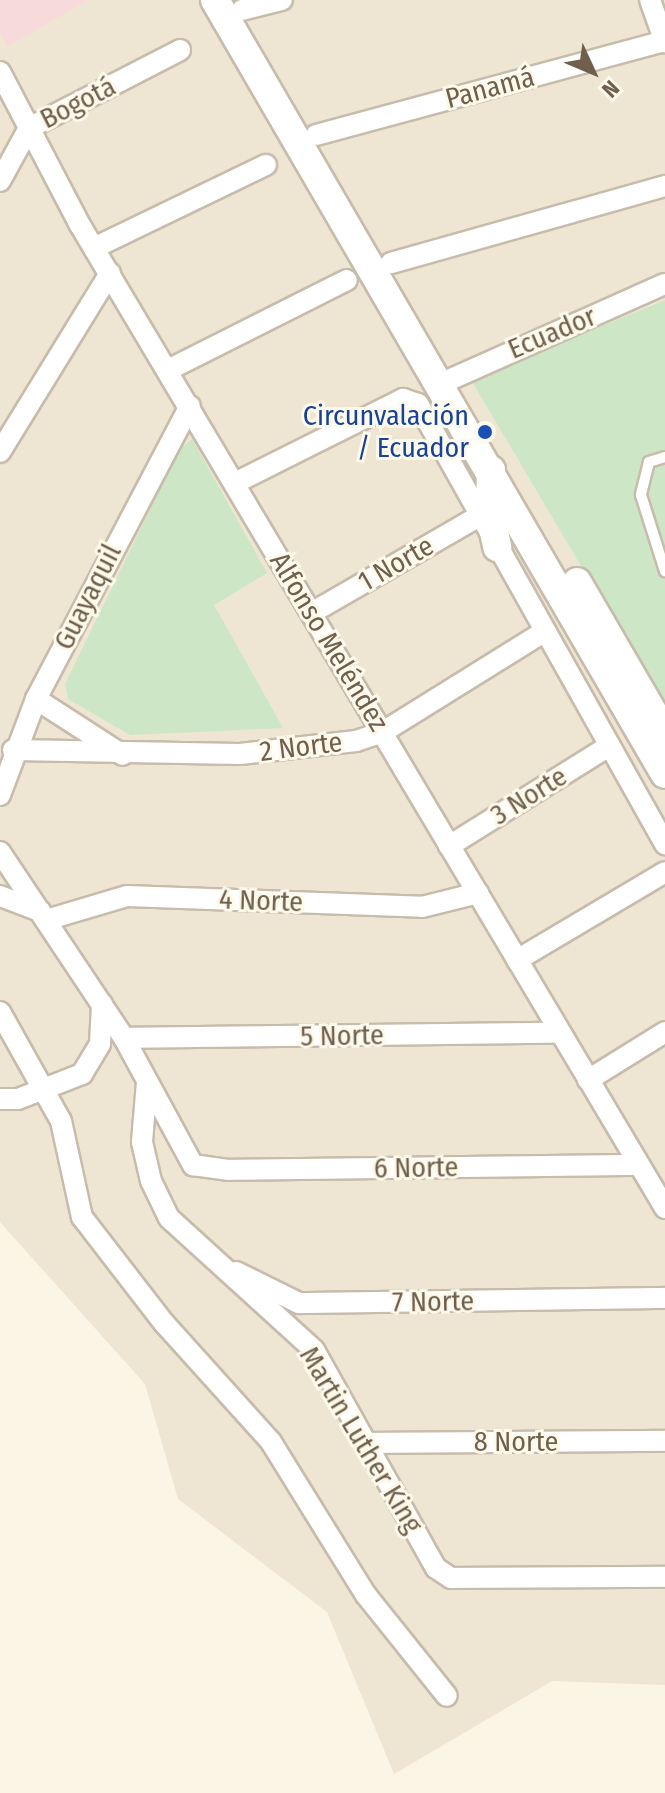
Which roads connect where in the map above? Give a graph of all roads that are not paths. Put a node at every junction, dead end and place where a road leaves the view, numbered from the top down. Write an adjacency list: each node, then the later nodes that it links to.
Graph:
1 (215, 0): 19 (main road)
2 (282, 0): 4 (street)
3 (650, 0): 5 (street)
4 (239, 5): 9 (main road)
5 (665, 41): 9 (street, Panamá)
6 (180, 50): 8 (street, Bogotá)
7 (0, 72): 8 (street, Alfonso Meléndez)
8 (29, 128): 11 (street, Bogotá); 13 (street, Alfonso Meléndez)
9 (316, 135): 14 (main road)
10 (266, 165): 13 (street)
11 (0, 181)
12 (665, 186): 14 (street)
13 (94, 248): 15 (street, Alfonso Meléndez)
14 (391, 263): 19 (main road)
15 (110, 273): 18 (street, Alfonso Meléndez); 21 (street)
16 (347, 280): 18 (street)
17 (665, 284): 19 (street, Ecuador)
18 (168, 370): 20 (street, Alfonso Meléndez)
19 (449, 379): 23 (main road); 32 (main road)
20 (190, 406): 24 (street, Alfonso Meléndez); 30 (street, Guayaquil)
21 (0, 452)
22 (665, 457): 27 (lane)
23 (491, 470): 26 (main road); 36 (main road)
24 (235, 483): 25 (street); 28 (street, Alfonso Meléndez)
25 (479, 516): 26 (street); 28 (street, 1 Norte)
26 (497, 547): 29 (street)
27 (665, 571)
28 (313, 612): 31 (street, Alfonso Meléndez)
29 (545, 631): 31 (street, 2 Norte); 33 (street)
30 (36, 699): 34 (street, Guayaquil); 35 (street)
31 (383, 732): 35 (street, 2 Norte); 39 (street, Alfonso Meléndez)
32 (665, 733)
33 (609, 746): 38 (street); 39 (street, 3 Norte)
34 (13, 750): 35 (street, 2 Norte); 37 (street, Guayaquil)
35 (123, 755)
36 (665, 774)
37 (0, 795)
38 (665, 844)
39 (449, 846): 42 (street, Alfonso Meléndez)
40 (0, 852): 44 (street)
41 (665, 872): 45 (street)
42 (478, 893): 44 (street, 4 Norte); 45 (street, Alfonso Meléndez)
43 (0, 896): 44 (street)
44 (43, 916): 46 (street)
45 (517, 960): 49 (street, Alfonso Meléndez)
46 (102, 1004): 50 (street); 53 (street)
47 (0, 1012): 53 (street)
48 (665, 1032): 51 (street)
49 (560, 1033): 50 (street, 5 Norte); 51 (street, Alfonso Meléndez)
50 (124, 1038): 52 (street)
51 (588, 1080): 55 (street, Alfonso Meléndez)
52 (147, 1082): 55 (street, 6 Norte); 57 (street, Martin Luther King)
53 (43, 1091): 54 (street); 62 (street)
54 (0, 1099)
55 (638, 1165): 56 (street, Alfonso Meléndez)
56 (662, 1198)
57 (211, 1259): 58 (street, 7 Norte); 60 (street, Martin Luther King)
58 (665, 1298)
59 (665, 1441): 60 (street, 8 Norte)
60 (367, 1443): 61 (street, Martin Luther King)
61 (665, 1577)
62 (447, 1696)

